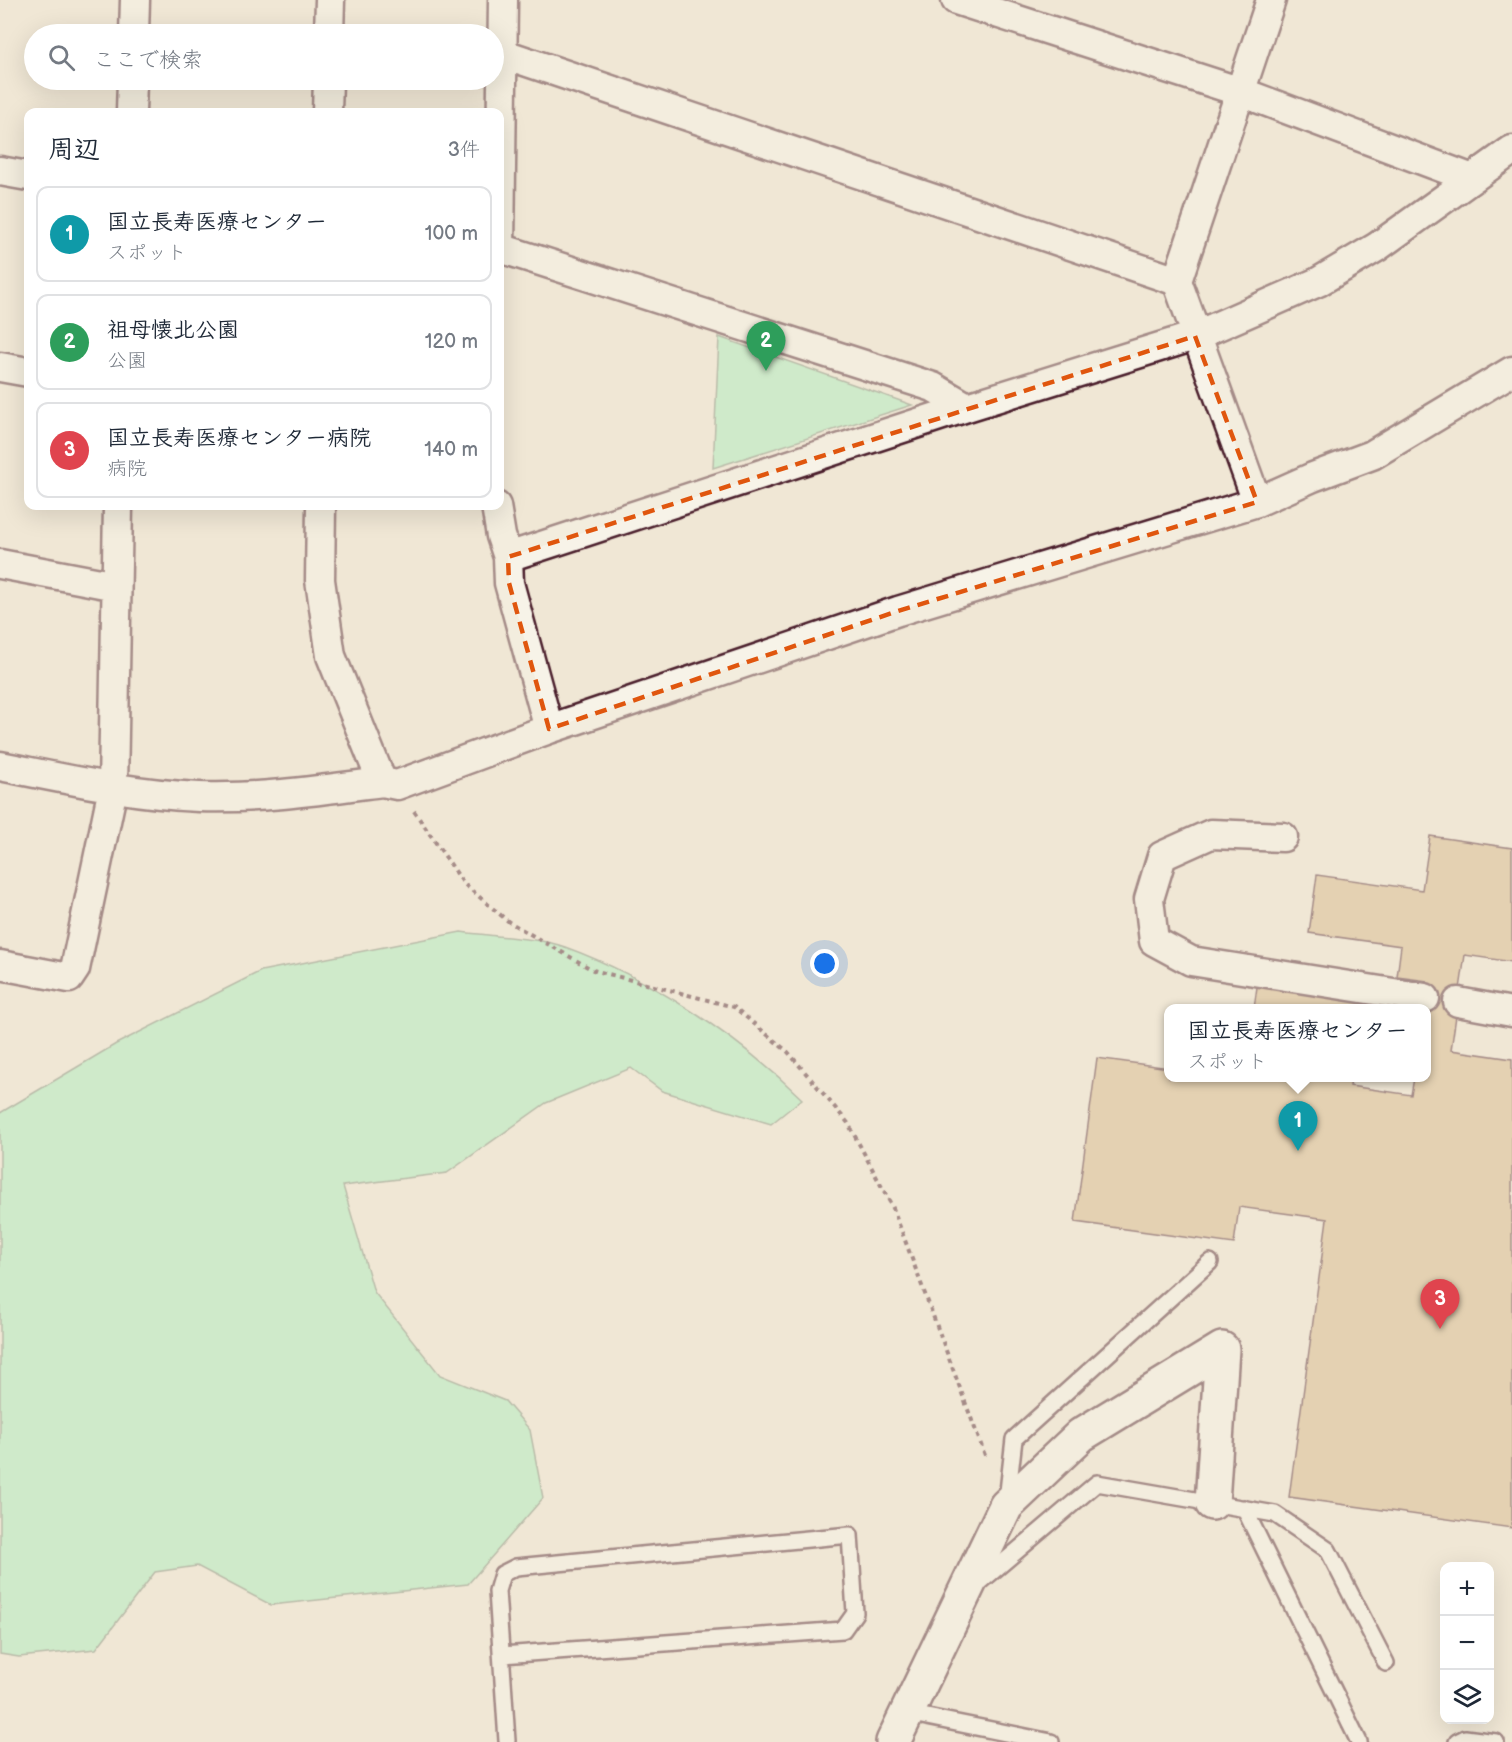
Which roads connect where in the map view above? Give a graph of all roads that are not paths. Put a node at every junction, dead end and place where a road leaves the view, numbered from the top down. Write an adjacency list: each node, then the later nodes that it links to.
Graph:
1 (135, 0): 6 (street)
2 (330, 0): 7 (street)
3 (503, 0): 8 (street)
4 (956, 0): 13 (street)
5 (1271, 0): 13 (street)
6 (134, 24)
7 (329, 24)
8 (502, 24)
9 (504, 54): 22 (street)
10 (132, 90): 14 (street)
11 (328, 90): 15 (street)
12 (501, 90): 16 (street)
13 (1241, 92): 20 (street); 22 (street)
14 (131, 108)
15 (327, 108)
16 (501, 108)
17 (1512, 150): 20 (street)
18 (0, 171): 19 (street)
19 (24, 175)
20 (1470, 178): 23 (street)
21 (504, 250): 27 (street)
22 (1177, 281): 23 (street)
23 (1195, 336): 27 (street); 28 (street)
24 (0, 367): 25 (street)
25 (24, 371)
26 (1512, 371): 28 (street)
27 (967, 407): 32 (street)
28 (1257, 502): 35 (street)
29 (118, 510): 34 (street)
30 (321, 510): 37 (street)
31 (497, 510): 32 (street)
32 (508, 556): 35 (street)
33 (0, 564): 34 (street)
34 (116, 586): 38 (street)
35 (549, 729): 37 (street)
36 (0, 766): 38 (street)
37 (389, 783): 38 (street)
38 (113, 788): 40 (street)
39 (1283, 837): 41 (street)
40 (0, 965)
41 (1425, 998)
42 (1458, 1002): 43 (street)
43 (1512, 1012)
44 (1210, 1262): 46 (lane)
45 (1212, 1503): 46 (street); 47 (lane); 48 (lane)
46 (1006, 1506): 48 (street)
47 (1244, 1508): 50 (lane); 56 (lane)
48 (962, 1598): 51 (street)
49 (502, 1655): 49 (lane); 53 (lane)
50 (1386, 1663)
51 (907, 1713): 54 (street); 55 (lane)
52 (502, 1742): 53 (lane)
53 (507, 1742)
54 (893, 1742)
55 (1052, 1742)
56 (1359, 1742)
57 (1457, 1742): 58 (lane)
58 (1496, 1742)

